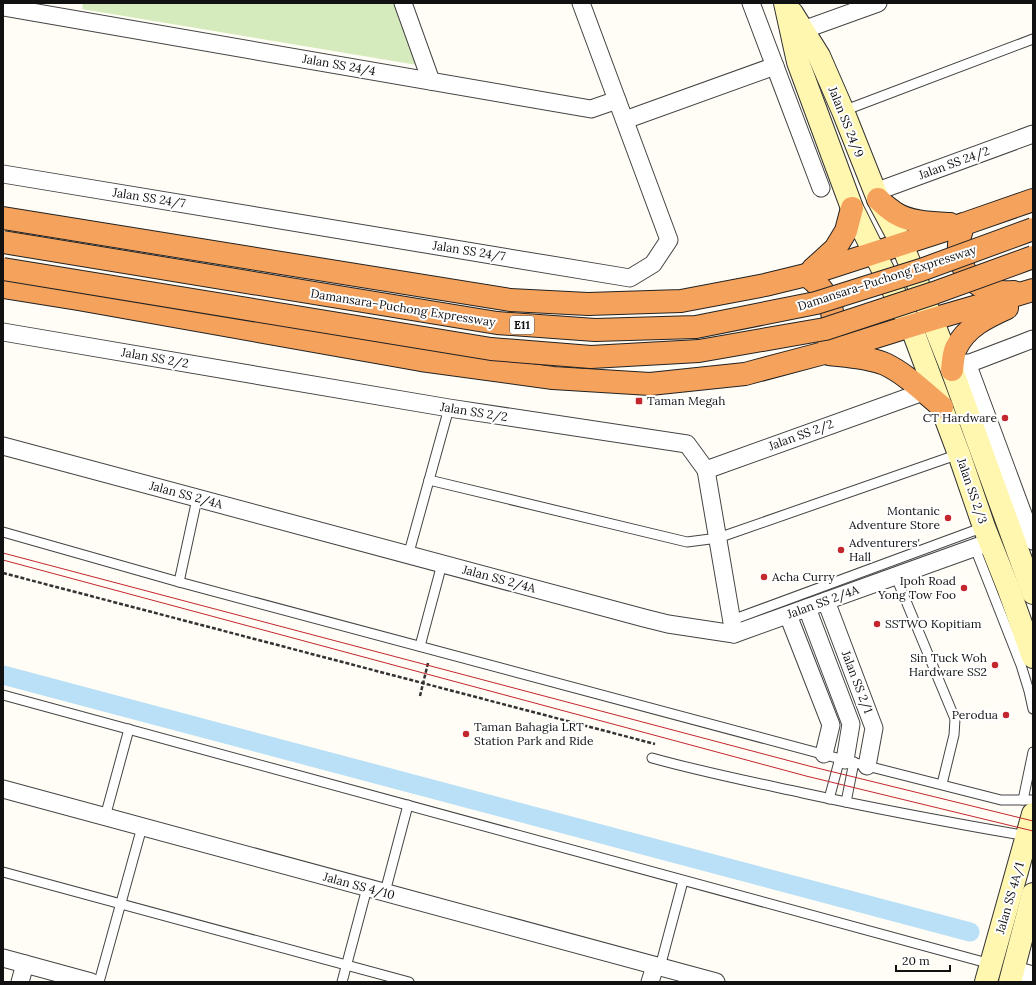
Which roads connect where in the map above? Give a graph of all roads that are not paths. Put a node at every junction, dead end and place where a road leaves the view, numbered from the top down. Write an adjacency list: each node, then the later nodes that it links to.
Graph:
1 (403, 3): 11 (street)
2 (581, 3): 12 (street, Jalan SS 24/7)
3 (752, 3): 10 (street)
4 (786, 3): 8 (main road, Jalan SS 24/9); 20 (main road, Jalan SS 24/9)
5 (878, 3): 8 (street)
6 (3, 7): 7 (street, Jalan SS 24/4)
7 (61, 10): 11 (street, Jalan SS 24/4)
8 (803, 30): 13 (main road, Jalan SS 24/9)
9 (1033, 39): 13 (lane)
10 (775, 66): 14 (street); 17 (street)
11 (431, 81): 12 (street, Jalan SS 24/4)
12 (617, 100): 14 (street, Jalan SS 24/7)
13 (843, 111): 18 (main road, Jalan SS 24/9)
14 (625, 120): 16 (street, Jalan SS 24/7)
15 (1033, 134): 18 (street, Jalan SS 24/2)
16 (3, 174)
17 (821, 188)
18 (876, 195): 22 (highway); 25 (main road, Jalan SS 24/9)
19 (1033, 200): 22 (highway)
20 (852, 208): 26 (main road, Jalan SS 24/9); 29 (highway)
21 (3, 218): 29 (highway)
22 (964, 224): 25 (highway); 31 (highway)
23 (1033, 229): 24 (highway, Damansara–Puchong Expressway / E11, bridge)
24 (3, 242)
25 (902, 244): 26 (highway); 32 (main road, Jalan SS 24/9)
26 (873, 252): 29 (highway); 33 (main road, Jalan SS 24/9)
27 (1033, 257): 28 (highway, E11, bridge)
28 (3, 268)
29 (806, 275): 36 (highway)
30 (3, 287): 36 (highway)
31 (1030, 291): 32 (highway); 37 (highway)
32 (933, 319): 33 (highway); 37 (main road, Jalan SS 2/3)
33 (911, 326): 36 (highway); 39 (main road, Jalan SS 2/3)
34 (3, 332): 40 (street, Jalan SS 2/2)
35 (1033, 339): 37 (street)
36 (824, 353): 38 (highway)
37 (960, 367): 49 (street); 54 (main road, Jalan SS 2/3)
38 (923, 392): 39 (highway); 43 (street, Jalan SS 2/2)
39 (942, 407): 42 (main road, Jalan SS 2/3)
40 (449, 408): 43 (street, Jalan SS 2/2); 44 (lane)
41 (3, 446): 45 (street, Jalan SS 2/4A)
42 (959, 454): 47 (lane); 48 (main road, Jalan SS 2/3)
43 (706, 470): 47 (street)
44 (429, 480): 47 (lane); 50 (lane)
45 (197, 498): 50 (street, Jalan SS 2/4A); 53 (lane)
46 (3, 532): 53 (lane)
47 (718, 538): 58 (street)
48 (983, 539): 52 (street, Jalan SS 2/4A); 58 (lane); 60 (main road, Jalan SS 2/3); 62 (lane)
49 (1033, 541)
50 (408, 556): 51 (street, Jalan SS 2/4A)
51 (442, 564): 58 (street, Jalan SS 2/4A); 59 (lane)
52 (896, 577): 55 (street, Jalan SS 2/4A); 67 (lane)
53 (179, 582): 59 (lane)
54 (1033, 593)
55 (826, 601): 56 (street, Jalan SS 2/4A); 66 (street, Jalan SS 2/1)
56 (807, 608): 57 (street, Jalan SS 2/4A); 66 (street, Jalan SS 2/1)
57 (788, 615): 58 (street, Jalan SS 2/4A); 66 (street)
58 (733, 627)
59 (420, 646): 66 (lane)
60 (1033, 657)
61 (3, 695): 63 (lane)
62 (1033, 709)
63 (129, 729): 72 (lane); 74 (lane)
64 (1033, 752): 73 (lane)
65 (652, 758): 69 (lane)
66 (846, 760): 67 (lane); 69 (lane); 71 (lane)
67 (942, 784): 73 (lane)
68 (3, 789): 74 (street, Jalan SS 4/10)
69 (829, 799): 71 (lane)
70 (1033, 800): 73 (lane)
71 (846, 802): 76 (lane)
72 (408, 806): 78 (lane); 80 (lane)
73 (1028, 807): 76 (main road, Jalan SS 4A/1)
74 (105, 817): 75 (street, Jalan SS 4/10)
75 (142, 827): 79 (street, Jalan SS 4/10); 82 (lane)
76 (1027, 836): 87 (main road, Jalan SS 4A/1)
77 (3, 872): 82 (lane)
78 (684, 881): 86 (lane); 87 (lane)
79 (367, 888): 80 (street, Jalan SS 4/10); 85 (lane)
80 (385, 892): 86 (street, Jalan SS 4/10)
81 (1033, 894): 88 (main road, Jalan SS 4A/1)
82 (121, 904): 85 (lane); 91 (lane)
83 (3, 958): 84 (street)
84 (25, 964): 89 (street); 90 (street)
85 (346, 965): 92 (lane); 93 (lane)
86 (657, 966): 94 (street); 95 (street, Jalan SS 4/10)
87 (988, 973)
88 (1019, 976)
89 (20, 982)
90 (91, 982)
91 (99, 982)
92 (342, 982)
93 (408, 982)
94 (650, 982)
95 (716, 982)

